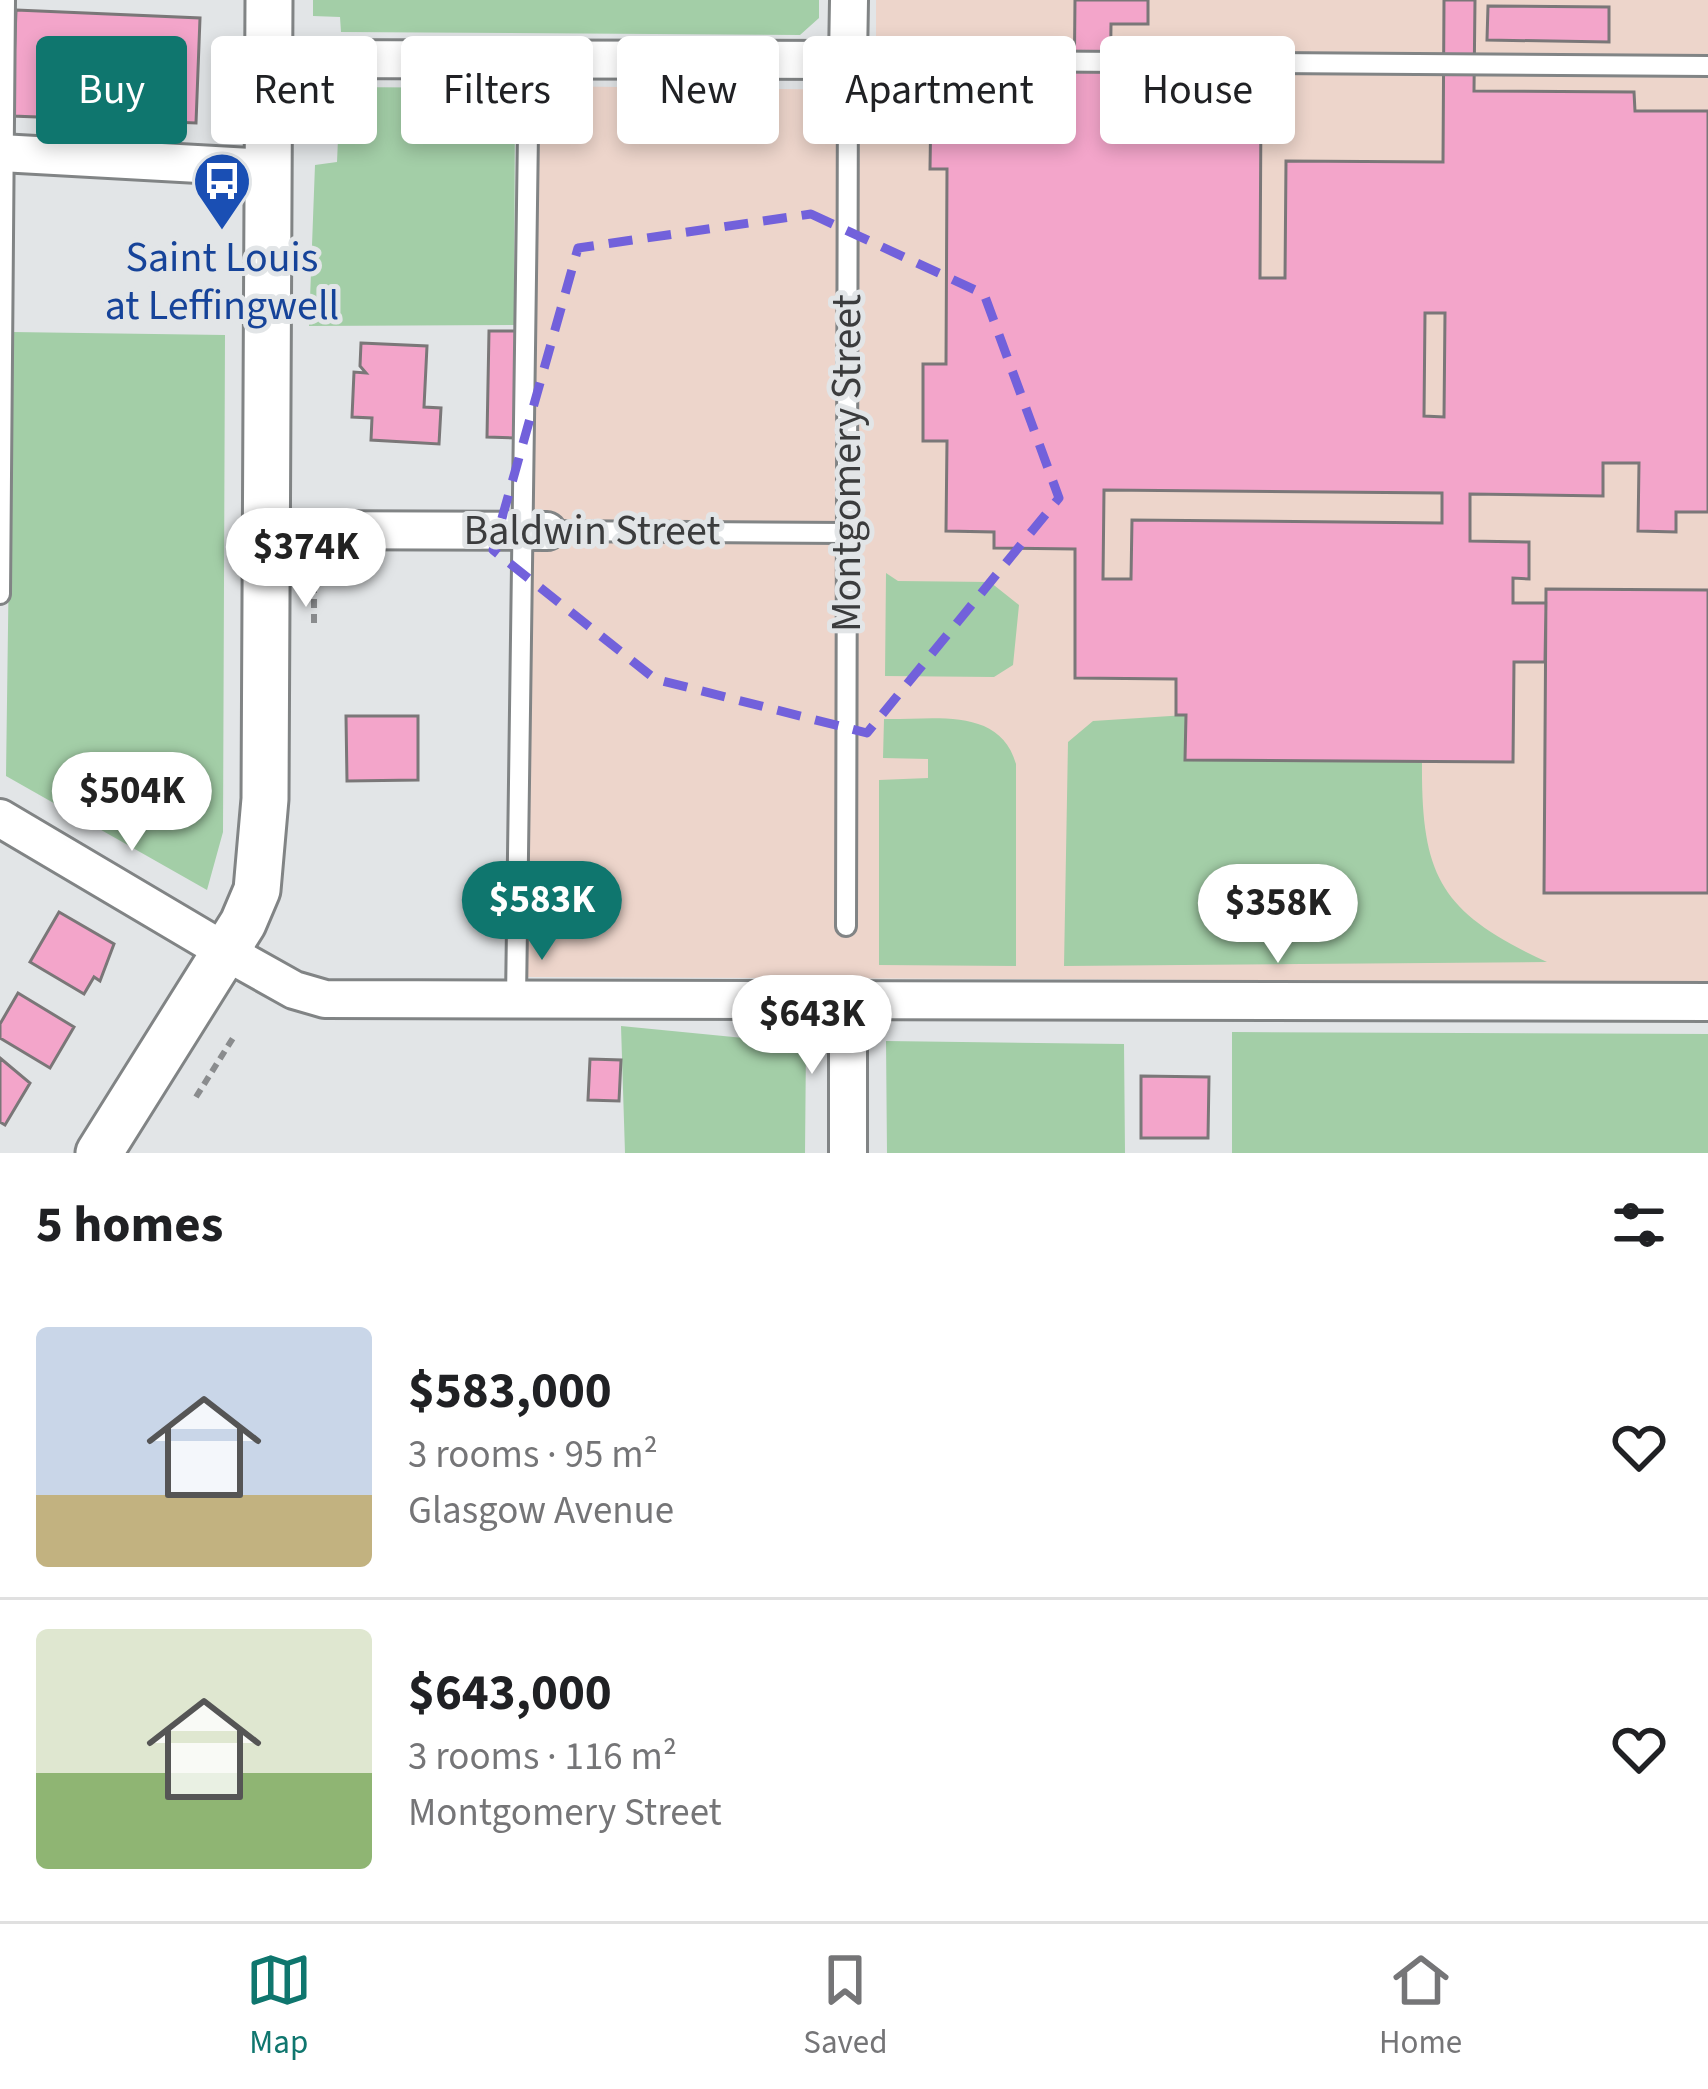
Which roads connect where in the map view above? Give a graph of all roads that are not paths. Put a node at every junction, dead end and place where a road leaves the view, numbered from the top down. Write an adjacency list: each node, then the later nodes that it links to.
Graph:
1 (4, 0): 13 (lane)
2 (268, 0): 4 (street)
3 (849, 0): 5 (street, Montgomery Street)
4 (268, 36)
5 (848, 36)
6 (593, 60): 7 (street)
7 (803, 60)
8 (1076, 62): 9 (lane)
9 (1708, 66)
10 (268, 144): 14 (street)
11 (530, 144): 16 (lane)
12 (848, 144): 17 (lane, Montgomery Street)
13 (2, 154): 14 (street); 18 (lane)
14 (268, 168): 15 (street)
15 (266, 530): 16 (street, Baldwin Street); 21 (street)
16 (535, 531): 17 (lane, Baldwin Street); 22 (lane)
17 (847, 532): 20 (lane, Montgomery Street)
18 (0, 594)
19 (0, 818): 21 (street)
20 (846, 926)
21 (227, 953): 22 (street); 25 (street)
22 (516, 999): 23 (street)
23 (848, 1001): 24 (street); 26 (street)
24 (1708, 1002)
25 (99, 1153)
26 (848, 1153)

